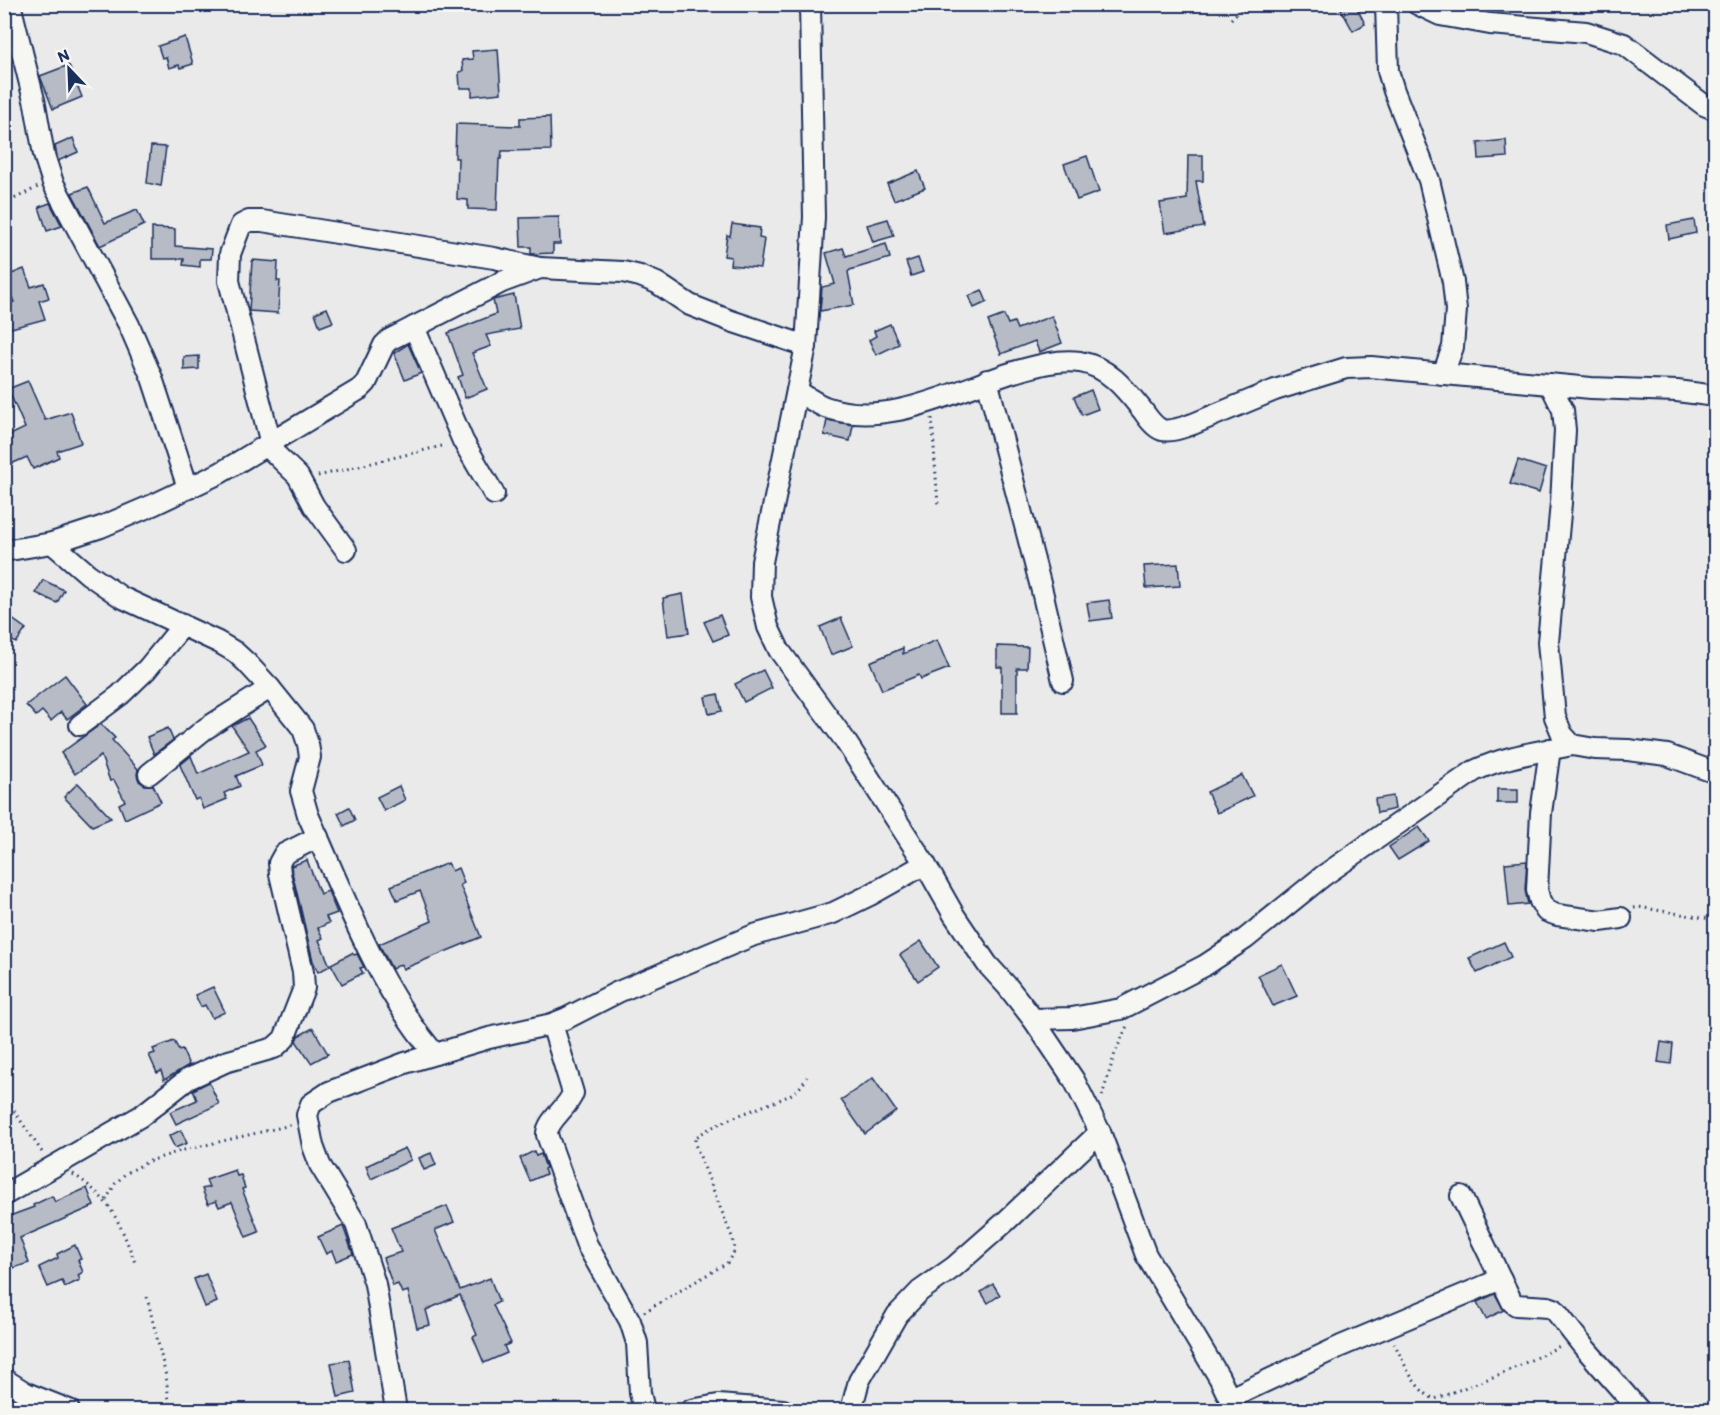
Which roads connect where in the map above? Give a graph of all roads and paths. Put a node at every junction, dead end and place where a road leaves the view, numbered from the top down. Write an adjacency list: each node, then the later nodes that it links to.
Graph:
1 (10, 4): 8 (street)
2 (810, 4): 12 (street)
3 (1246, 4): 6 (path)
4 (1386, 4): 13 (street)
5 (1417, 4): 7 (street)
6 (1231, 19)
7 (1716, 110)
8 (52, 180): 9 (path); 22 (street)
9 (4, 204)
10 (540, 268): 11 (street); 12 (street); 20 (street)
11 (414, 327): 19 (street); 20 (street)
12 (806, 346): 16 (street)
13 (1443, 374): 14 (street); 15 (street)
14 (987, 380): 18 (street); 29 (street)
15 (1550, 384): 17 (street); 32 (street)
16 (797, 391): 18 (street); 37 (street)
17 (1716, 396)
18 (930, 401): 24 (path)
19 (463, 441): 21 (path); 23 (street)
20 (269, 445): 21 (street); 22 (street)
21 (298, 476): 26 (street)
22 (188, 488): 25 (street)
23 (494, 494)
24 (938, 505)
25 (52, 543): 27 (street); 28 (street)
26 (346, 550)
27 (4, 551)
28 (183, 625): 30 (street); 31 (street)
29 (1063, 681)
30 (270, 688): 35 (street); 36 (street)
31 (80, 725)
32 (1572, 745): 33 (street); 34 (street)
33 (1550, 749): 38 (street); 40 (street)
34 (1716, 773)
35 (149, 774)
36 (318, 837): 43 (street); 48 (street)
37 (925, 864): 40 (street); 42 (street)
38 (1621, 918): 39 (path)
39 (1716, 920)
40 (1033, 1019): 47 (street)
41 (1129, 1022): 47 (path)
42 (552, 1024): 43 (street); 55 (street)
43 (435, 1054): 46 (street)
44 (807, 1077): 55 (path)
45 (4, 1096): 48 (path)
46 (308, 1122): 51 (path); 63 (street)
47 (1097, 1124): 60 (street); 67 (street)
48 (54, 1165): 49 (street); 51 (path)
49 (4, 1195)
50 (1461, 1196): 53 (street)
51 (106, 1200): 52 (path)
52 (136, 1265)
53 (1501, 1279): 56 (street); 57 (street)
54 (147, 1297): 62 (path)
55 (630, 1321): 64 (street)
56 (1386, 1327): 57 (path); 60 (street)
57 (1577, 1338): 68 (street)
58 (4, 1379): 59 (street)
59 (24, 1402): 61 (street)
60 (1232, 1404)
61 (69, 1410)
62 (170, 1410)
63 (396, 1410)
64 (644, 1410)
65 (691, 1410): 66 (street)
66 (783, 1410)
67 (851, 1410)
68 (1639, 1410)

